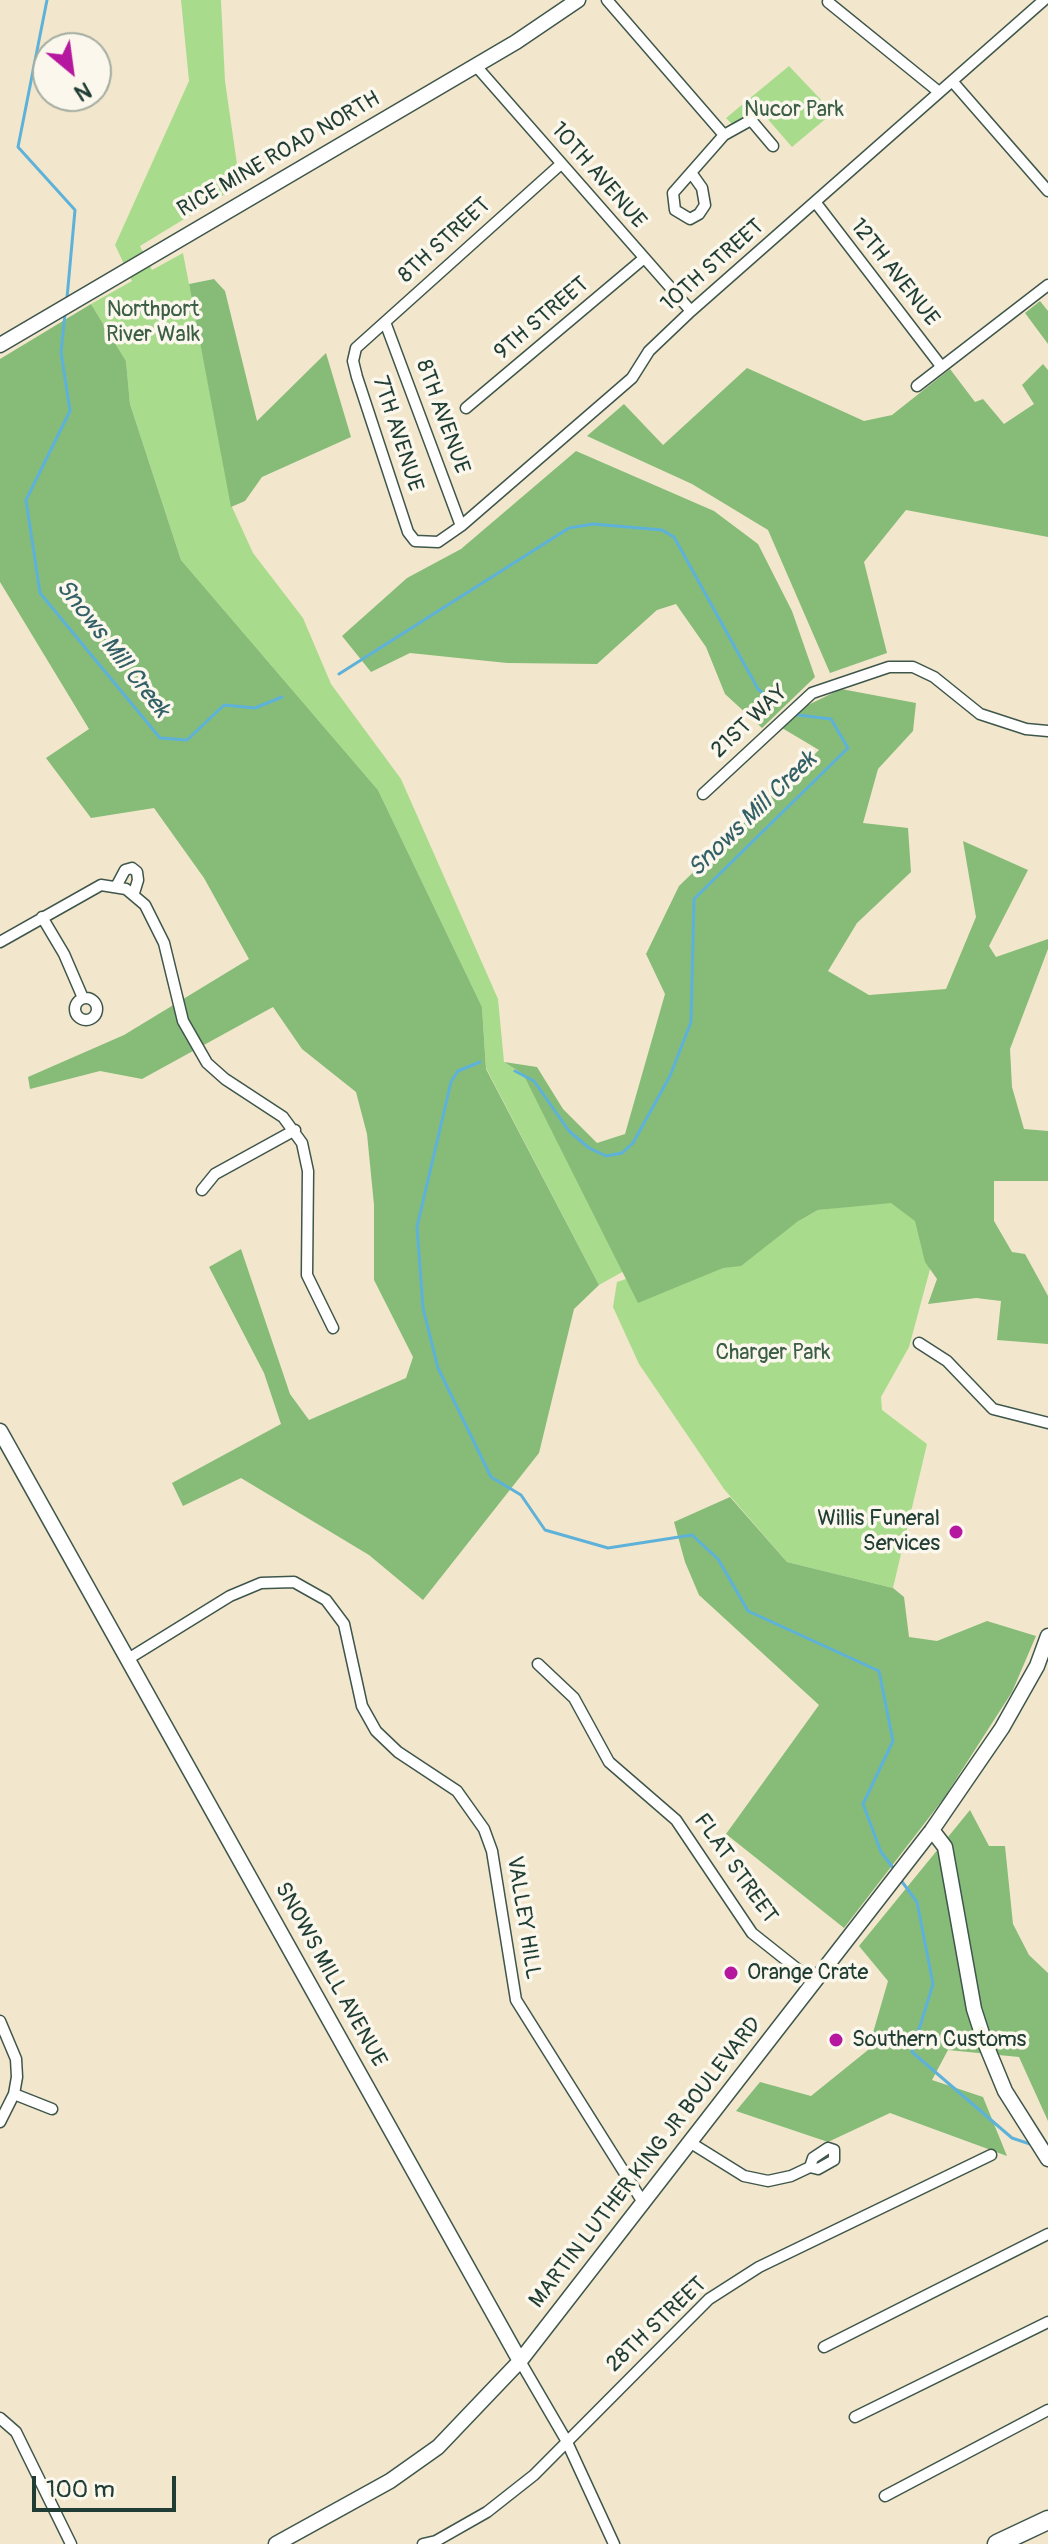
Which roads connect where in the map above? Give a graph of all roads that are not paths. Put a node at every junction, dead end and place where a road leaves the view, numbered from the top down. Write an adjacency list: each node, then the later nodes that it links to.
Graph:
1 (578, 0): 5 (main road, RICE MINE ROAD NORTH)
2 (607, 0): 8 (street)
3 (1044, 0): 6 (street, 10TH STREET)
4 (828, 2): 7 (street)
5 (476, 66): 10 (street, 10TH AVENUE); 18 (main road, RICE MINE ROAD NORTH)
6 (952, 81): 7 (street, 10TH STREET); 12 (street)
7 (939, 92): 13 (street, 10TH STREET)
8 (724, 135): 9 (street); 11 (street)
9 (773, 146)
10 (561, 164): 14 (street, 10TH AVENUE); 17 (street, 8TH STREET)
11 (692, 174)
12 (1048, 191)
13 (816, 203): 16 (street, 10TH STREET); 20 (street, 12TH AVENUE)
14 (643, 259): 16 (street, 10TH AVENUE); 22 (street, 9TH STREET)
15 (1048, 285): 20 (street)
16 (691, 311): 23 (street, 10TH STREET)
17 (385, 322): 19 (street, 8TH STREET); 23 (street, 8TH AVENUE)
18 (0, 345)
19 (356, 348): 24 (street, 7TH AVENUE)
20 (941, 366): 21 (street)
21 (917, 386)
22 (466, 408)
23 (461, 526): 24 (street, 10TH STREET)
24 (408, 532)
25 (1048, 731): 26 (street, 21ST WAY)
26 (703, 794)
27 (117, 885): 28 (street); 28 (street); 29 (street)
28 (134, 893): 32 (street)
29 (42, 917): 30 (street); 31 (street)
30 (0, 942)
31 (83, 998)
32 (295, 1130): 33 (street); 34 (street)
33 (202, 1190)
34 (333, 1328)
35 (919, 1343): 36 (street)
36 (1048, 1423)
37 (0, 1431): 39 (main road, SNOWS MILL AVENUE)
38 (1048, 1636): 41 (main road, MARTIN LUTHER KING JR BOULEVARD)
39 (128, 1659): 54 (street, VALLEY HILL); 58 (main road, SNOWS MILL AVENUE)
40 (538, 1664): 45 (street, FLAT STREET)
41 (1042, 1668): 42 (main road, MARTIN LUTHER KING JR BOULEVARD)
42 (952, 1800): 43 (main road, MARTIN LUTHER KING JR BOULEVARD); 44 (main road)
43 (932, 1830): 44 (main road); 45 (main road, MARTIN LUTHER KING JR BOULEVARD)
44 (945, 1847): 52 (main road)
45 (815, 1983): 50 (main road, MARTIN LUTHER KING JR BOULEVARD)
46 (0, 2021): 47 (street)
47 (14, 2094): 48 (street); 49 (street)
48 (52, 2109)
49 (0, 2122)
50 (691, 2143): 53 (street); 54 (main road, MARTIN LUTHER KING JR BOULEVARD)
51 (991, 2155): 62 (street, 28TH STREET)
52 (1048, 2159)
53 (810, 2167)
54 (644, 2204): 58 (main road, MARTIN LUTHER KING JR BOULEVARD)
55 (1048, 2234): 57 (street)
56 (1048, 2322): 60 (street)
57 (824, 2347)
58 (520, 2361): 62 (street, SNOWS MILL AVENUE); 65 (main road, MARTIN LUTHER KING JR BOULEVARD)
59 (1048, 2410): 63 (street)
60 (855, 2417)
61 (0, 2418): 66 (street)
62 (566, 2440): 67 (street, 28TH STREET); 68 (street, SNOWS MILL AVENUE)
63 (885, 2496)
64 (1048, 2520): 69 (highway)
65 (279, 2543)
66 (71, 2544)
67 (423, 2544)
68 (614, 2544)
69 (997, 2544)

